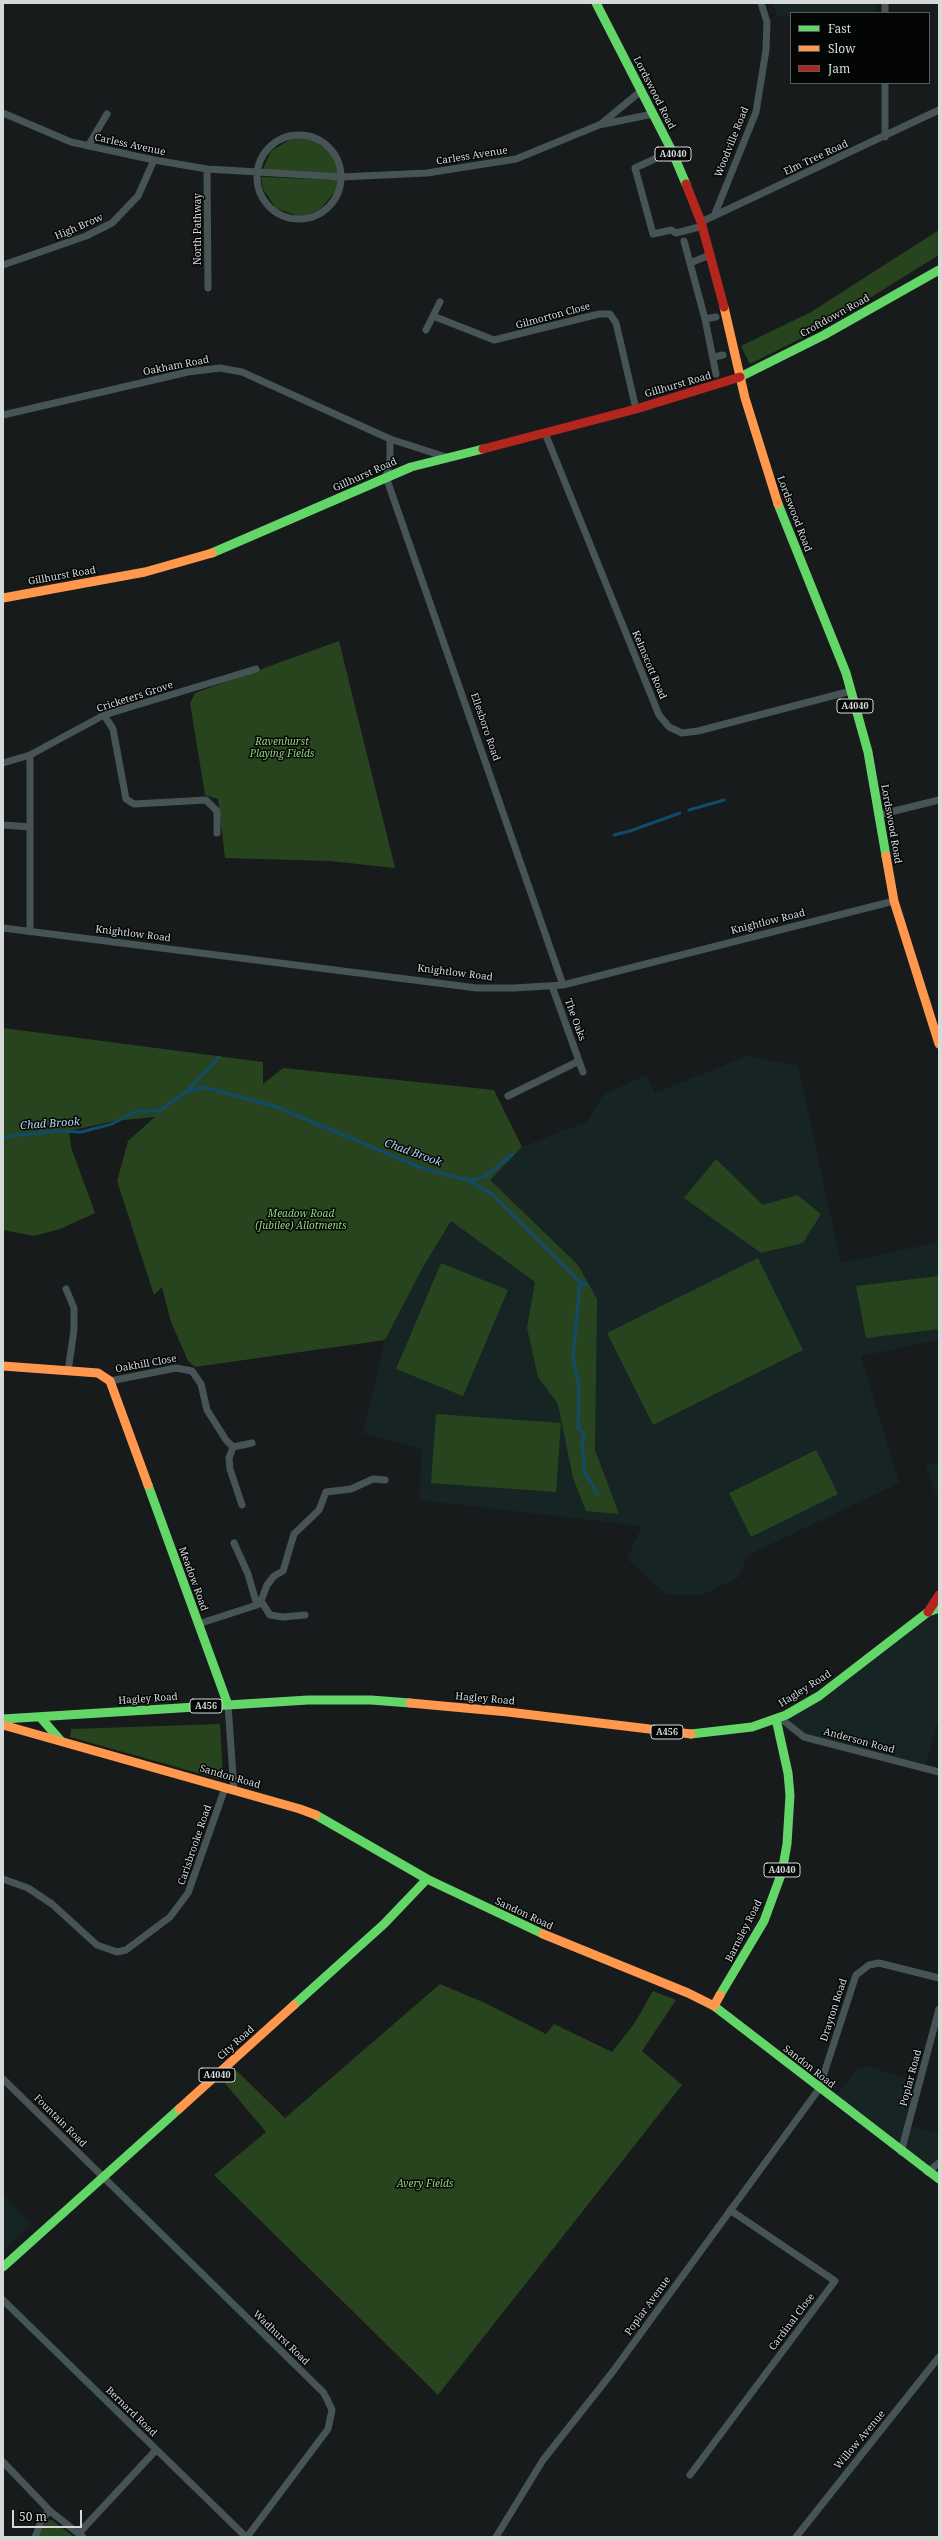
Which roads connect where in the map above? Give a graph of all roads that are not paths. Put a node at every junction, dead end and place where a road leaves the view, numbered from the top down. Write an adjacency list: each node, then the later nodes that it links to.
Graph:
1 (596, 3): 4 (main road, Lordswood Road / A4040)
2 (761, 3): 17 (street, Woodville Road)
3 (885, 84): 10 (street)
4 (641, 91): 8 (main road, Lordswood Road / A4040); 9 (street, Carless Avenue)
5 (939, 110): 10 (street, Elm Tree Road)
6 (3, 113): 11 (street, Carless Avenue)
7 (107, 114): 11 (street)
8 (654, 114): 9 (street, Carless Avenue); 12 (main road, Lordswood Road / A4040)
9 (599, 126): 16 (street, Carless Avenue)
10 (885, 137): 17 (street, Elm Tree Road)
11 (88, 146): 13 (street, Carless Avenue)
12 (672, 152): 18 (main road, Lordswood Road / A4040); 18 (street, Elm Tree Road)
13 (154, 160): 14 (street, Carless Avenue); 22 (street, High Brow)
14 (207, 169): 15 (street, Carless Avenue); 24 (street, North Pathway)
15 (258, 172): 16 (street, Carless Avenue); 16 (street); 16 (street)
16 (342, 177)
17 (714, 216): 18 (street, Elm Tree Road)
18 (702, 224): 20 (main road, Lordswood Road / A4040)
19 (684, 241): 21 (street)
20 (710, 256): 21 (street); 33 (main road, Lordswood Road / A4040)
21 (690, 263): 28 (street)
22 (3, 265)
23 (939, 270): 33 (main road, Croftdown Road)
24 (208, 288)
25 (440, 302): 26 (street)
26 (433, 316): 29 (street); 34 (street, Gilmorton Close)
27 (716, 317): 28 (street)
28 (705, 319): 31 (street)
29 (426, 330)
30 (723, 356): 31 (street)
31 (714, 357): 32 (street)
32 (716, 374)
33 (740, 377): 34 (main road, Gillhurst Road); 42 (main road, Lordswood Road / A4040)
34 (636, 409): 36 (main road, Gillhurst Road)
35 (3, 415): 37 (street, Oakham Road)
36 (545, 433): 38 (main road, Gillhurst Road); 42 (street, Kelmscott Road)
37 (390, 439): 38 (street, Oakham Road); 39 (street)
38 (446, 457): 39 (main road, Gillhurst Road)
39 (386, 478): 40 (main road, Gillhurst Road); 54 (street, Ellesboro Road)
40 (3, 598)
41 (256, 669): 43 (street, Cricketers Grove)
42 (851, 691): 47 (main road, Lordswood Road / A4040)
43 (104, 715): 44 (street, Cricketers Grove); 50 (street)
44 (30, 756): 45 (street, Cricketers Grove); 49 (street)
45 (3, 763)
46 (939, 800): 47 (street)
47 (878, 815): 51 (main road, Lordswood Road / A4040)
48 (3, 825): 49 (street)
49 (30, 826): 53 (street)
50 (217, 834)
51 (894, 901): 54 (street, Knightlow Road); 56 (main road, Lordswood Road / A4040)
52 (3, 928): 53 (street, Knightlow Road)
53 (30, 932): 55 (street, Knightlow Road)
54 (563, 985): 55 (street, Knightlow Road)
55 (552, 986): 57 (street, The Oaks)
56 (939, 1044)
57 (579, 1061): 58 (street, The Oaks); 59 (street)
58 (583, 1072)
59 (508, 1096)
60 (66, 1289): 62 (street)
61 (3, 1366): 62 (main road)
62 (68, 1371): 63 (main road)
63 (110, 1380): 65 (street, Oakhill Close); 74 (main road, Meadow Road)
64 (252, 1443): 65 (street)
65 (233, 1447): 67 (street)
66 (385, 1480): 70 (street)
67 (242, 1505)
68 (234, 1543): 70 (street)
69 (939, 1595): 72 (main road, Hagley Road / A456)
70 (259, 1603): 73 (street); 74 (street)
71 (939, 1608): 72 (main road, Hagley Road / A456)
72 (928, 1612): 78 (main road, Hagley Road / A456)
73 (305, 1615)
74 (198, 1624): 75 (main road, Meadow Road)
75 (228, 1705): 76 (main road, Hagley Road / A456); 78 (main road, Hagley Road / A456); 82 (street, Meadow Road)
76 (41, 1718): 77 (main road, Hagley Road / A456); 80 (main road)
77 (3, 1719)
78 (778, 1719): 81 (street, Anderson Road); 86 (main road, Barnsley Road / A4040)
79 (3, 1725): 80 (main road, Sandon Road)
80 (62, 1742): 82 (main road, Sandon Road)
81 (939, 1772)
82 (229, 1789): 83 (street, Carisbrooke Road); 84 (main road, Sandon Road)
83 (3, 1879)
84 (427, 1879): 86 (main road, Sandon Road); 93 (main road, City Road / A4040)
85 (939, 1978): 89 (street, Drayton Road)
86 (714, 2006): 89 (main road, Sandon Road)
87 (939, 2009): 90 (street, Poplar Road)
88 (3, 2079): 93 (street, Fountain Road)
89 (819, 2089): 90 (main road, Sandon Road); 95 (street, Poplar Avenue)
90 (901, 2152): 92 (main road, Sandon Road)
91 (939, 2163): 92 (street)
92 (927, 2172): 94 (main road, Sandon Road)
93 (103, 2176): 96 (main road, City Road / A4040); 105 (street, Wadhurst Road)
94 (939, 2179)
95 (730, 2210): 101 (street, Cardinal Close); 106 (street, Poplar Avenue)
96 (3, 2267)
97 (3, 2300): 99 (street, Bernard Road)
98 (939, 2357): 107 (street, Willow Avenue)
99 (156, 2450): 103 (street); 105 (street, Bernard Road)
100 (3, 2462): 102 (street)
101 (690, 2475)
102 (50, 2511): 103 (street); 104 (street)
103 (81, 2535)
104 (35, 2537)
105 (248, 2537)
106 (496, 2537)
107 (796, 2537)

